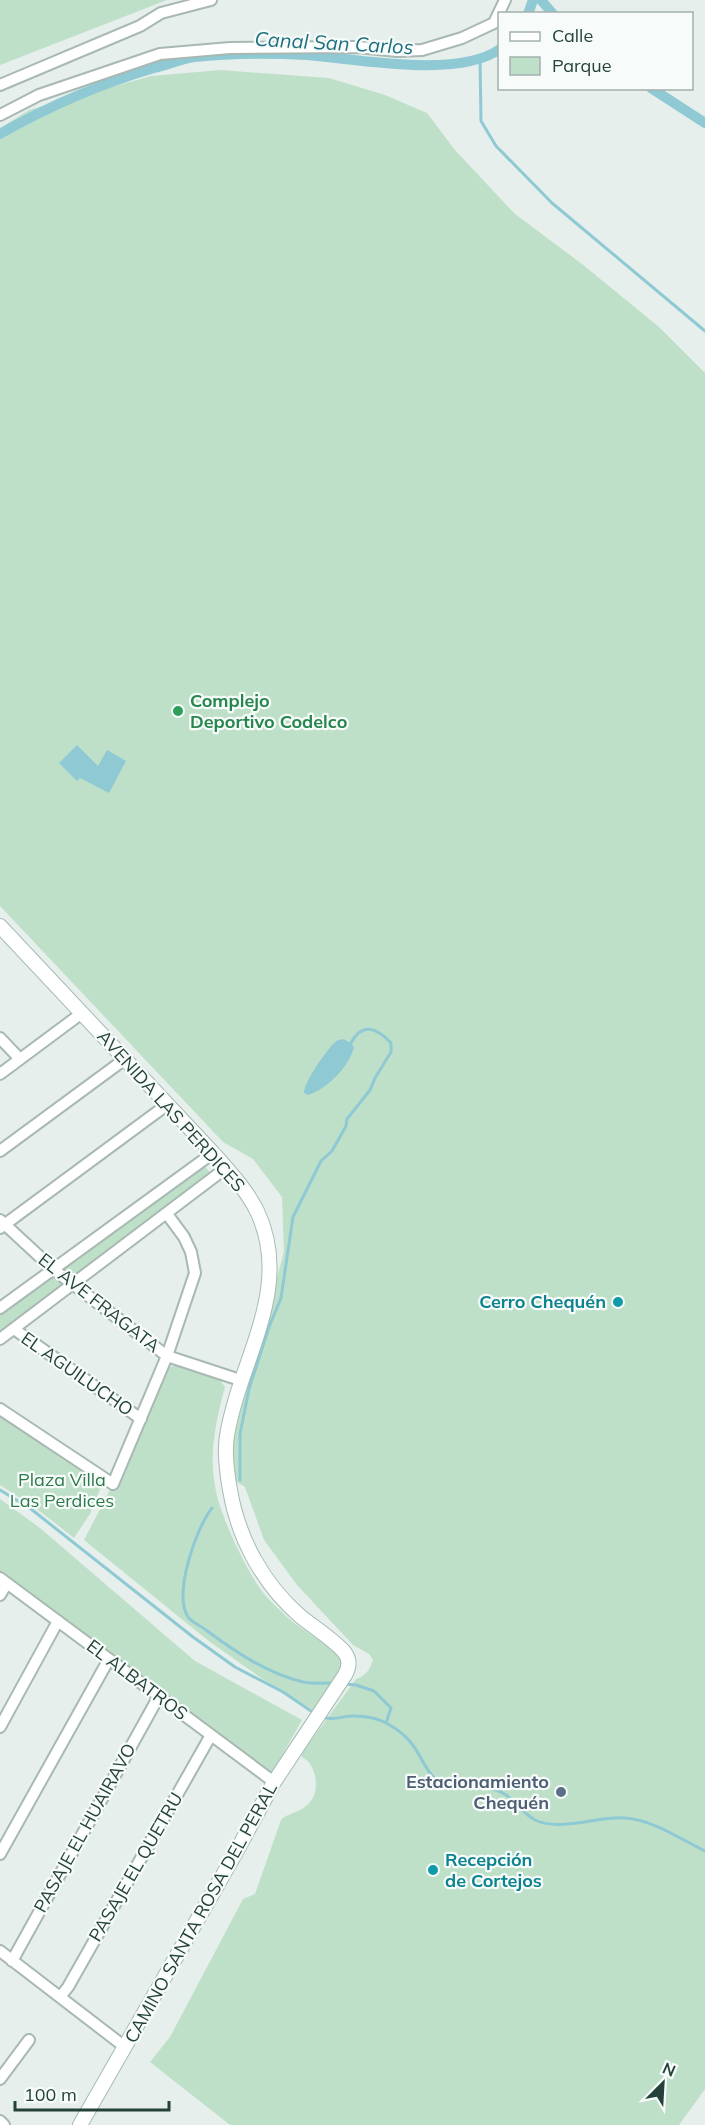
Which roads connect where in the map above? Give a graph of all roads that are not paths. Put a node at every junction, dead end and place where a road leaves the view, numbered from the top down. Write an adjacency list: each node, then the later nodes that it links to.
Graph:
1 (211, 0): 3 (street)
2 (498, 15): 4 (street)
3 (0, 85)
4 (0, 115)
5 (0, 926): 6 (street, AVENIDA LAS PERDICES)
6 (82, 1013): 8 (street); 9 (street, AVENIDA LAS PERDICES)
7 (0, 1038): 8 (street)
8 (20, 1059): 10 (street)
9 (125, 1059): 11 (street, AVENIDA LAS PERDICES); 12 (street)
10 (0, 1074)
11 (168, 1104): 13 (street, AVENIDA LAS PERDICES); 16 (street)
12 (0, 1151)
13 (213, 1153): 14 (street, AVENIDA LAS PERDICES); 17 (street)
14 (226, 1168): 15 (street); 23 (street, AVENIDA LAS PERDICES)
15 (167, 1214): 18 (street); 22 (street)
16 (1, 1224): 17 (street, EL AVE FRAGATA)
17 (52, 1269): 18 (street, EL AVE FRAGATA); 19 (street)
18 (72, 1285): 20 (street); 22 (street, EL AVE FRAGATA)
19 (0, 1308)
20 (14, 1329): 21 (street); 25 (street, EL AGUILUCHO)
21 (0, 1339)
22 (167, 1356): 23 (street, EL AVE FRAGATA); 25 (street)
23 (243, 1380): 31 (street, AVENIDA LAS PERDICES)
24 (0, 1409): 25 (street)
25 (141, 1419)
26 (3, 1580): 27 (street); 28 (street, EL ALBATROS)
27 (0, 1595)
28 (58, 1621): 29 (street, EL ALBATROS); 32 (street)
29 (109, 1659): 30 (street, EL ALBATROS); 35 (street)
30 (159, 1696): 33 (street, EL ALBATROS); 37 (street, PASAJE EL HUAIRAVO)
31 (326, 1704): 34 (street, CAMINO SANTA ROSA DEL PERAL)
32 (0, 1727)
33 (211, 1735): 34 (street, EL ALBATROS); 38 (street, PASAJE EL QUETRU)
34 (274, 1782): 40 (street, CAMINO SANTA ROSA DEL PERAL)
35 (0, 1854)
36 (0, 1951): 37 (street)
37 (12, 1960): 38 (street)
38 (60, 1997): 40 (street)
39 (29, 2040): 41 (street)
40 (125, 2047): 44 (street, CAMINO SANTA ROSA DEL PERAL)
41 (0, 2079)
42 (0, 2121): 43 (street)
43 (4, 2125)
44 (80, 2125)

